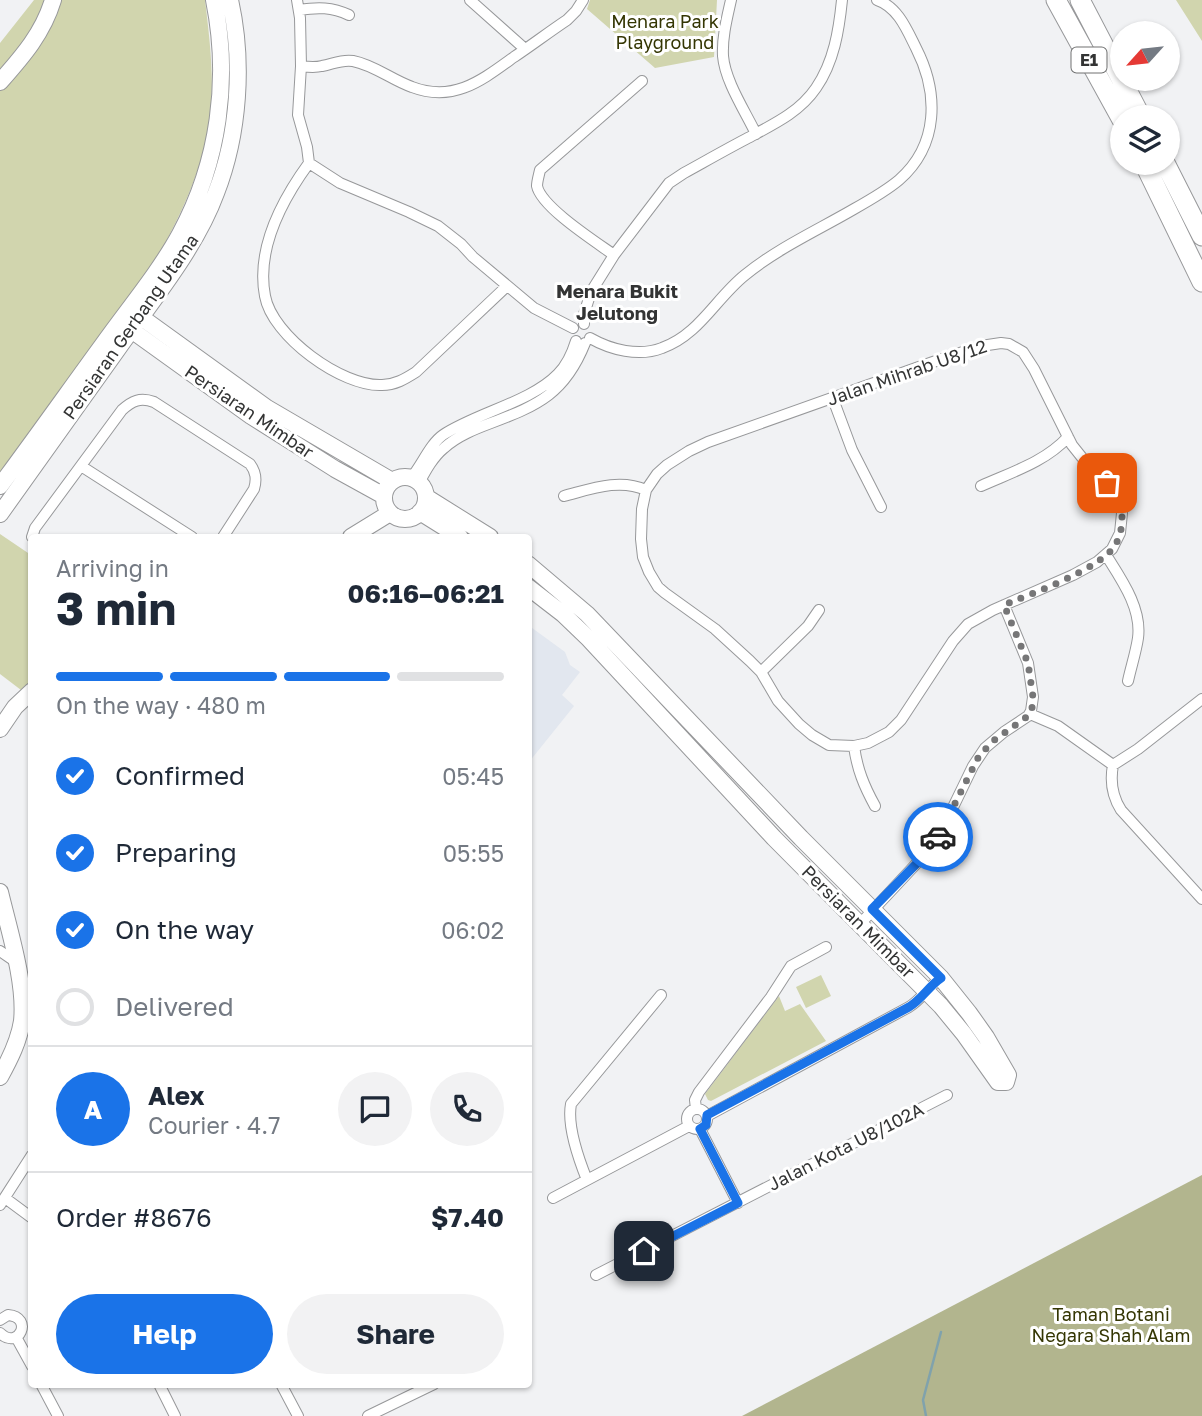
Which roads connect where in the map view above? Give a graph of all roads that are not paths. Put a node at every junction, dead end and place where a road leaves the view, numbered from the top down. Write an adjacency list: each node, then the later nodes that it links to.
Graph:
1 (53, 0): 16 (street)
2 (214, 0): 27 (street, Persiaran Gerbang Utama)
3 (230, 0): 27 (street, Persiaran Gerbang Utama)
4 (470, 0): 13 (street)
5 (583, 0): 13 (street)
6 (731, 0): 19 (street)
7 (842, 0): 19 (street)
8 (877, 0): 29 (street)
9 (1056, 0): 17 (highway, E1)
10 (1080, 0): 18 (highway, E1)
11 (298, 5): 12 (street); 14 (street)
12 (349, 15)
13 (525, 49): 14 (street)
14 (301, 66): 20 (street)
15 (642, 81): 24 (street)
16 (0, 82)
17 (1114, 105)
18 (1135, 105)
19 (756, 134): 24 (street)
20 (309, 163): 26 (street); 26 (street)
21 (1150, 175): 25 (highway)
22 (1170, 175): 23 (highway)
23 (1202, 236)
24 (614, 256): 28 (street)
25 (1202, 282)
26 (507, 286): 28 (street)
27 (130, 319): 33 (street, Persiaran Mimbar); 34 (street, Persiaran Gerbang Utama); 38 (street, Persiaran Mimbar); 42 (street, Persiaran Gerbang Utama)
28 (578, 326): 29 (street); 29 (street)
29 (584, 341): 37 (street)
30 (833, 399): 31 (street, Jalan Mihrab U8/12); 36 (street, Jalan Mihrab U8/12); 40 (street)
31 (1068, 437): 35 (street); 49 (street, Jalan Mihrab U8/12)
32 (80, 466): 43 (street); 44 (street); 45 (street)
33 (391, 481): 37 (street); 38 (street)
34 (0, 486)
35 (981, 486)
36 (646, 490): 39 (street); 54 (street)
37 (419, 492): 41 (street); 47 (street); 48 (street)
38 (384, 496): 41 (street)
39 (564, 496)
40 (881, 507)
41 (390, 513): 46 (street)
42 (0, 514)
43 (34, 534)
44 (187, 534)
45 (225, 534)
46 (356, 534)
47 (457, 534)
48 (485, 534)
49 (1107, 555): 52 (street); 55 (street)
50 (532, 567): 65 (street, Persiaran Mimbar)
51 (532, 590): 66 (street, Persiaran Mimbar)
52 (1004, 605): 58 (street); 60 (street)
53 (819, 610): 54 (street)
54 (761, 672): 60 (street)
55 (1128, 681)
56 (28, 697): 59 (street)
57 (1202, 699): 61 (street)
58 (1030, 714): 61 (street); 65 (street)
59 (0, 729)
60 (854, 746): 62 (street)
61 (1114, 765): 64 (street)
62 (875, 806)
63 (0, 892): 69 (street)
64 (1202, 899)
65 (872, 909): 66 (street); 70 (street, Persiaran Mimbar)
66 (860, 924): 71 (street, Persiaran Mimbar)
67 (826, 947): 75 (street)
68 (0, 951): 69 (street)
69 (16, 962): 73 (street)
70 (941, 978): 71 (street); 71 (street, Persiaran Mimbar)
71 (927, 992): 76 (street)
72 (661, 995): 79 (street)
73 (1, 1072)
74 (947, 1095): 82 (street, Jalan Kota U8/102A)
75 (696, 1109): 76 (street); 77 (street)
76 (707, 1115): 77 (street)
77 (695, 1128): 79 (street); 82 (street)
78 (28, 1161): 81 (street)
79 (587, 1180): 80 (street)
80 (553, 1198)
81 (3, 1202): 83 (street)
82 (738, 1203): 84 (street, Jalan Kota U8/102A)
83 (28, 1216)
84 (597, 1275)
85 (1, 1315): 87 (street)
86 (0, 1333): 87 (street)
87 (16, 1337): 88 (street)
88 (28, 1359)
89 (43, 1388): 95 (street)
90 (161, 1388): 96 (street)
91 (283, 1388): 97 (street)
92 (405, 1388): 94 (street)
93 (425, 1388): 94 (street)
94 (408, 1396): 98 (street)
95 (58, 1416)
96 (175, 1416)
97 (298, 1416)
98 (368, 1416)

